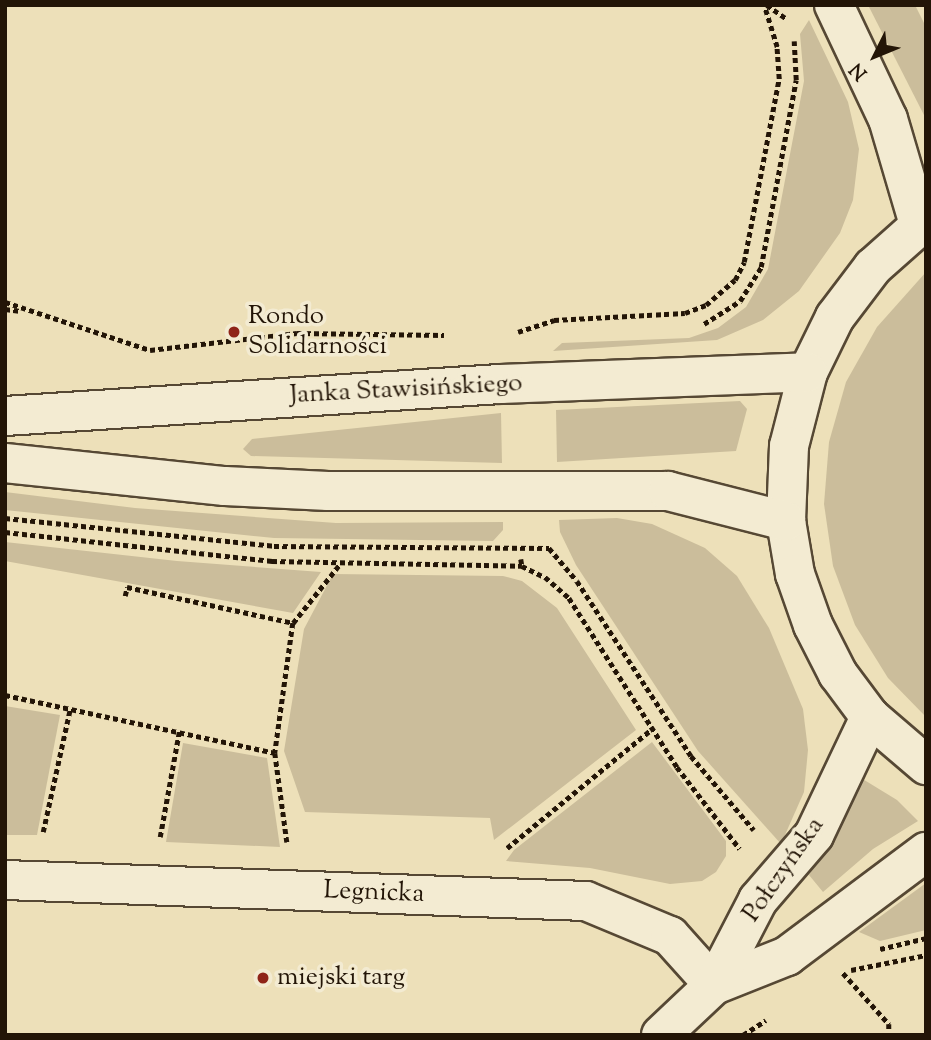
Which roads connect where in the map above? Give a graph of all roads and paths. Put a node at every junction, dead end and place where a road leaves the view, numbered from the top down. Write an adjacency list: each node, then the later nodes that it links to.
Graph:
1 (765, 5): 3 (path); 10 (path)
2 (834, 5): 5 (street)
3 (794, 22)
4 (792, 32): 9 (path)
5 (922, 222): 12 (street)
6 (5, 302): 8 (path)
7 (5, 309): 8 (path)
8 (29, 312): 11 (path)
9 (696, 327)
10 (508, 334)
11 (456, 335)
12 (808, 372): 13 (street, Janka Stawisińskiego); 15 (street)
13 (5, 416)
14 (5, 463): 15 (street)
15 (786, 521): 25 (street)
16 (5, 533): 19 (path)
17 (506, 549): 30 (path)
18 (521, 559): 20 (path)
19 (340, 563): 20 (path); 22 (path)
20 (522, 566): 26 (path)
21 (125, 596): 22 (path)
22 (293, 623): 28 (path)
23 (5, 695): 24 (path)
24 (70, 709): 27 (path); 31 (path)
25 (870, 717): 29 (street); 39 (street, Połczyńska)
26 (653, 728): 34 (path); 36 (path)
27 (179, 732): 28 (path); 32 (path)
28 (275, 752): 33 (path)
29 (926, 765)
30 (758, 835)
31 (42, 837)
32 (160, 841)
33 (287, 847)
34 (503, 851)
35 (926, 852): 39 (street, Połczyńska)
36 (742, 853)
37 (5, 880): 39 (street, Legnicka)
38 (926, 955): 41 (path)
39 (715, 985): 40 (street, Połczyńska)
40 (661, 1035)
41 (889, 1035)

